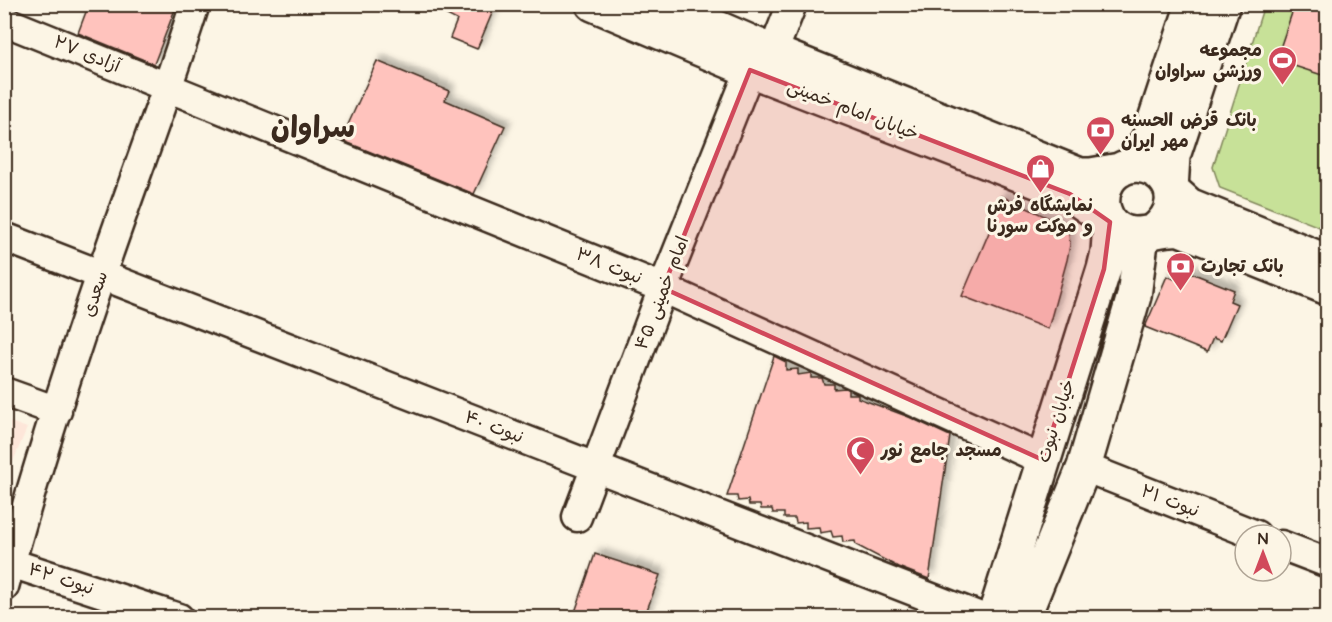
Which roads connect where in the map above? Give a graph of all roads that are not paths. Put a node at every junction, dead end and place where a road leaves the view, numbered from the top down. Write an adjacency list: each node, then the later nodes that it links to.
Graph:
1 (195, 4): 9 (street, سعدی)
2 (593, 4): 8 (main road, خیابان امام خمینی)
3 (663, 4): 8 (main road, خیابان امام خمینی)
4 (792, 4): 8 (street, امام خمینی ۴۵)
5 (1193, 4): 10 (main road)
6 (1223, 4): 11 (main road)
7 (4, 21): 9 (street, آزادی ۲۷)
8 (761, 61): 10 (main road, خیابان امام خمینی); 12 (main road, خیابان امام خمینی); 17 (street, امام خمینی ۴۵)
9 (169, 87): 16 (street, سعدی); 17 (street, نبوت ۳۸)
10 (1125, 168): 11 (main road); 12 (main road)
11 (1171, 189): 13 (main road); 15 (main road)
12 (1110, 222): 13 (main road); 21 (main road, خیابان نبوت)
13 (1148, 233): 18 (main road); 23 (main road)
14 (4, 237): 16 (street, نبوت ۴۰)
15 (1328, 262)
16 (101, 275): 20 (street, سعدی); 22 (street, نبوت ۴۰)
17 (663, 288): 21 (street, نبوت ۳۸); 22 (street, امام خمینی ۴۵)
18 (1328, 288)
19 (4, 393): 20 (street)
20 (57, 411): 28 (street, سعدی)
21 (1043, 460): 31 (main road, خیابان نبوت)
22 (596, 467): 24 (street, امام خمینی ۴۵); 30 (street, نبوت ۴۰)
23 (1084, 468): 25 (street, نبوت ۲۱); 32 (main road)
24 (577, 518)
25 (1233, 526)
26 (1293, 550): 27 (street)
27 (1328, 563)
28 (8, 575): 29 (street, نبوت ۴۲)
29 (179, 618)
30 (983, 618)
31 (994, 618)
32 (1023, 618)

